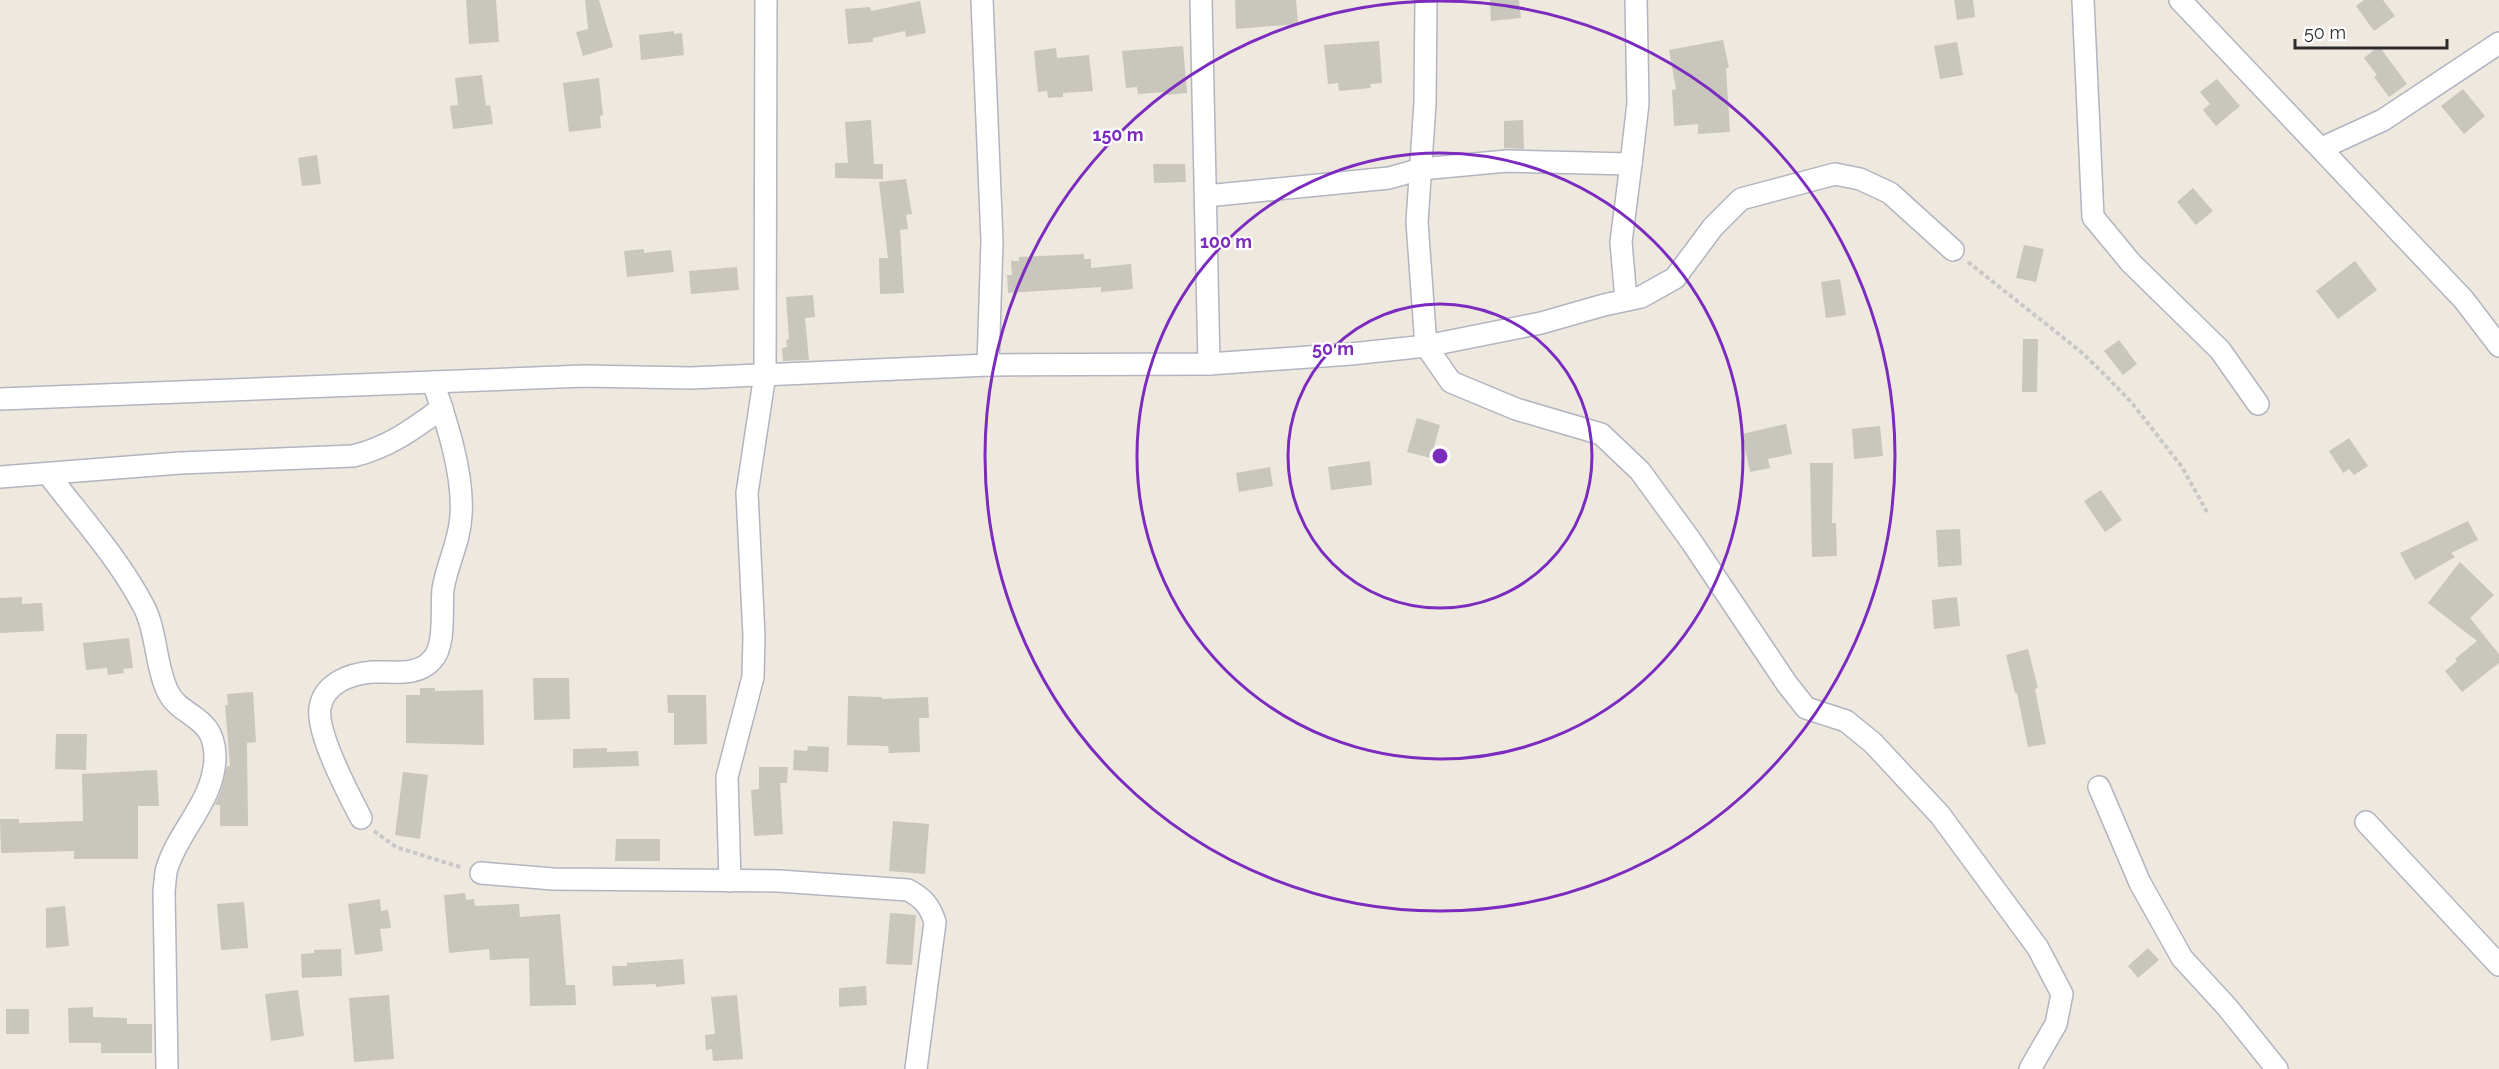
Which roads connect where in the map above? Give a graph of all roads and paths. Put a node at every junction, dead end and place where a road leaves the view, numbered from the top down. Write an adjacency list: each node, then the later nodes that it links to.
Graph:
1 (766, 0): 19 (street)
2 (982, 0): 18 (street)
3 (1201, 0): 12 (street)
4 (1425, 0): 11 (street)
5 (1636, 0): 10 (street)
6 (2083, 0): 22 (street)
7 (2180, 0): 9 (street)
8 (2499, 43): 9 (street)
9 (2322, 148): 16 (street)
10 (1631, 164): 11 (street); 14 (street)
11 (1421, 169): 12 (street); 15 (street)
12 (1206, 196): 17 (street)
13 (1953, 250): 14 (street); 26 (path)
14 (1626, 300): 15 (street)
15 (1426, 346): 17 (street); 35 (street)
16 (2499, 346)
17 (1209, 364): 18 (street)
18 (987, 365): 19 (street)
19 (765, 374): 20 (street); 31 (street)
20 (433, 382): 21 (street); 23 (street)
21 (0, 399)
22 (2258, 404)
23 (442, 408): 24 (street); 28 (street)
24 (48, 474): 25 (street); 33 (street)
25 (0, 477)
26 (2207, 512)
27 (2100, 787): 36 (street)
28 (361, 818): 30 (path)
29 (2366, 822): 32 (street)
30 (481, 873): 31 (street)
31 (730, 881): 34 (street)
32 (2499, 965)
33 (167, 1069)
34 (916, 1069)
35 (2030, 1069)
36 (2277, 1069)

